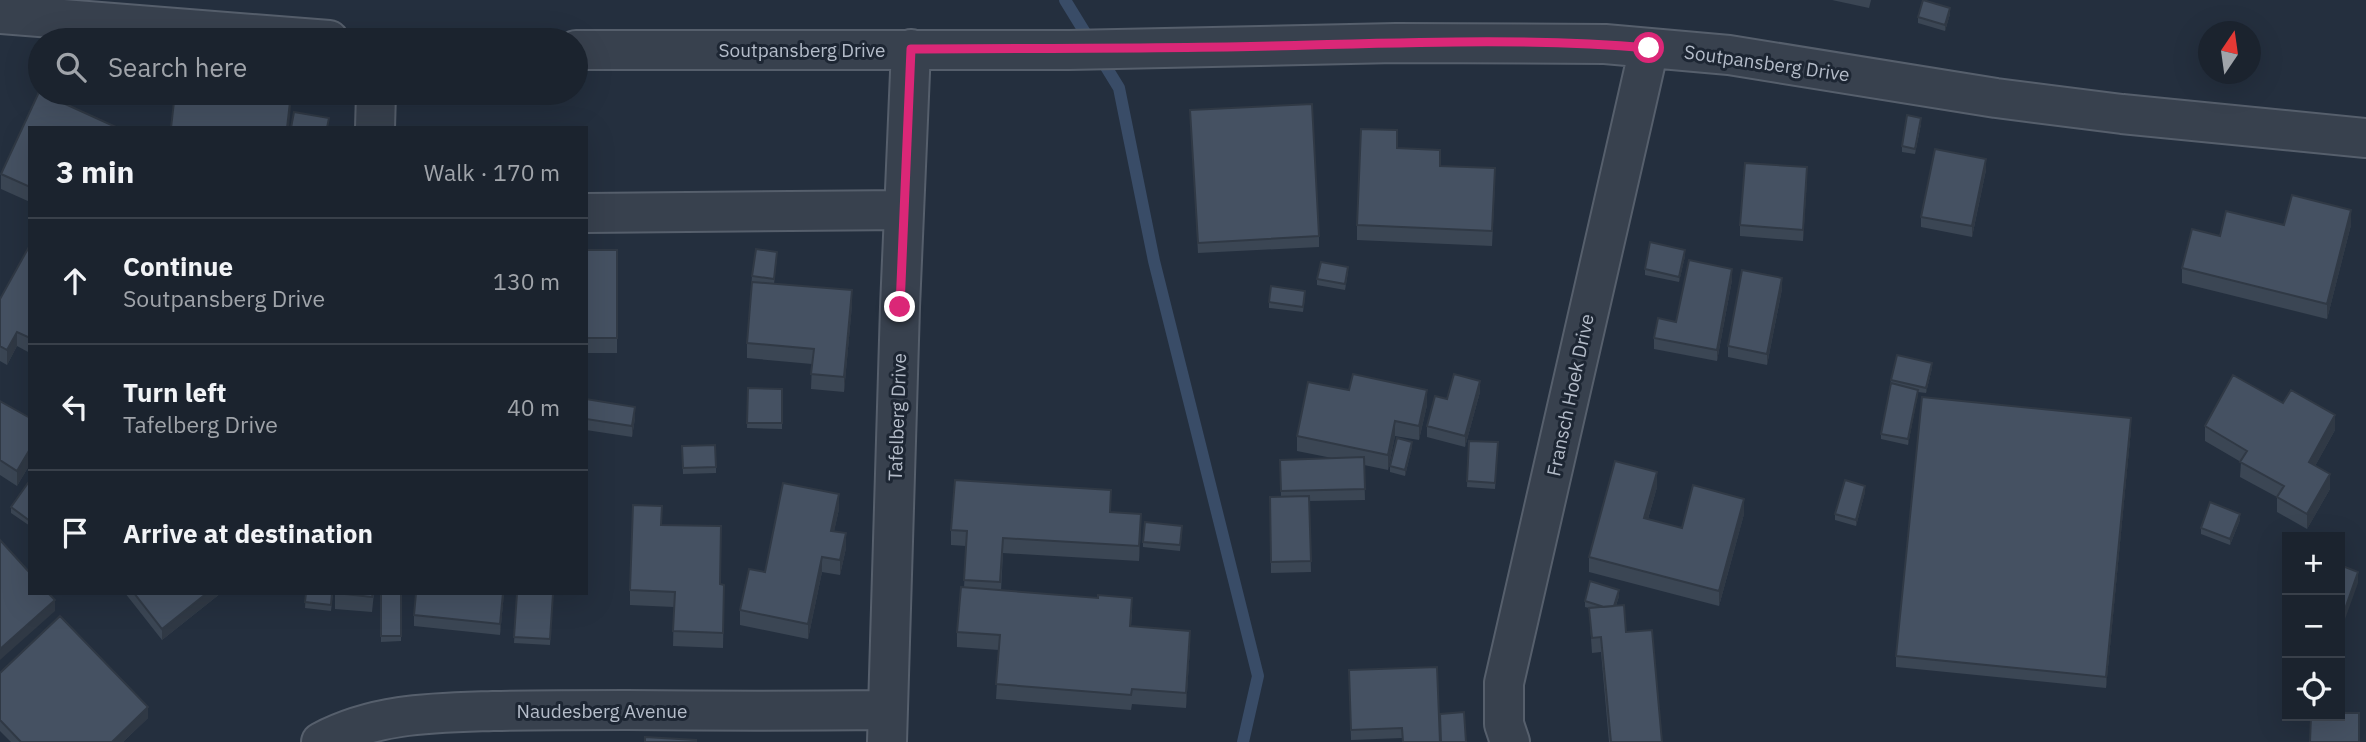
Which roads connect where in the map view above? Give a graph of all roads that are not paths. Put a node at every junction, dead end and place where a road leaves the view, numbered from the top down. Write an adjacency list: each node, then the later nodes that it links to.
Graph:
1 (0, 14): 2 (street)
2 (177, 28)
3 (1649, 48): 4 (street, Soutpansberg Drive); 8 (street, Soutpansberg Drive); 13 (street, Fransch Hoek Drive)
4 (911, 49): 5 (street, Soutpansberg Drive); 9 (street, Tafelberg Drive)
5 (588, 50)
6 (376, 105): 7 (street)
7 (375, 126)
8 (2366, 138)
9 (904, 210): 10 (street); 11 (street, Tafelberg Drive)
10 (588, 213)
11 (888, 726): 12 (street, Naudesberg Avenue)
12 (321, 742)
13 (1510, 742)

